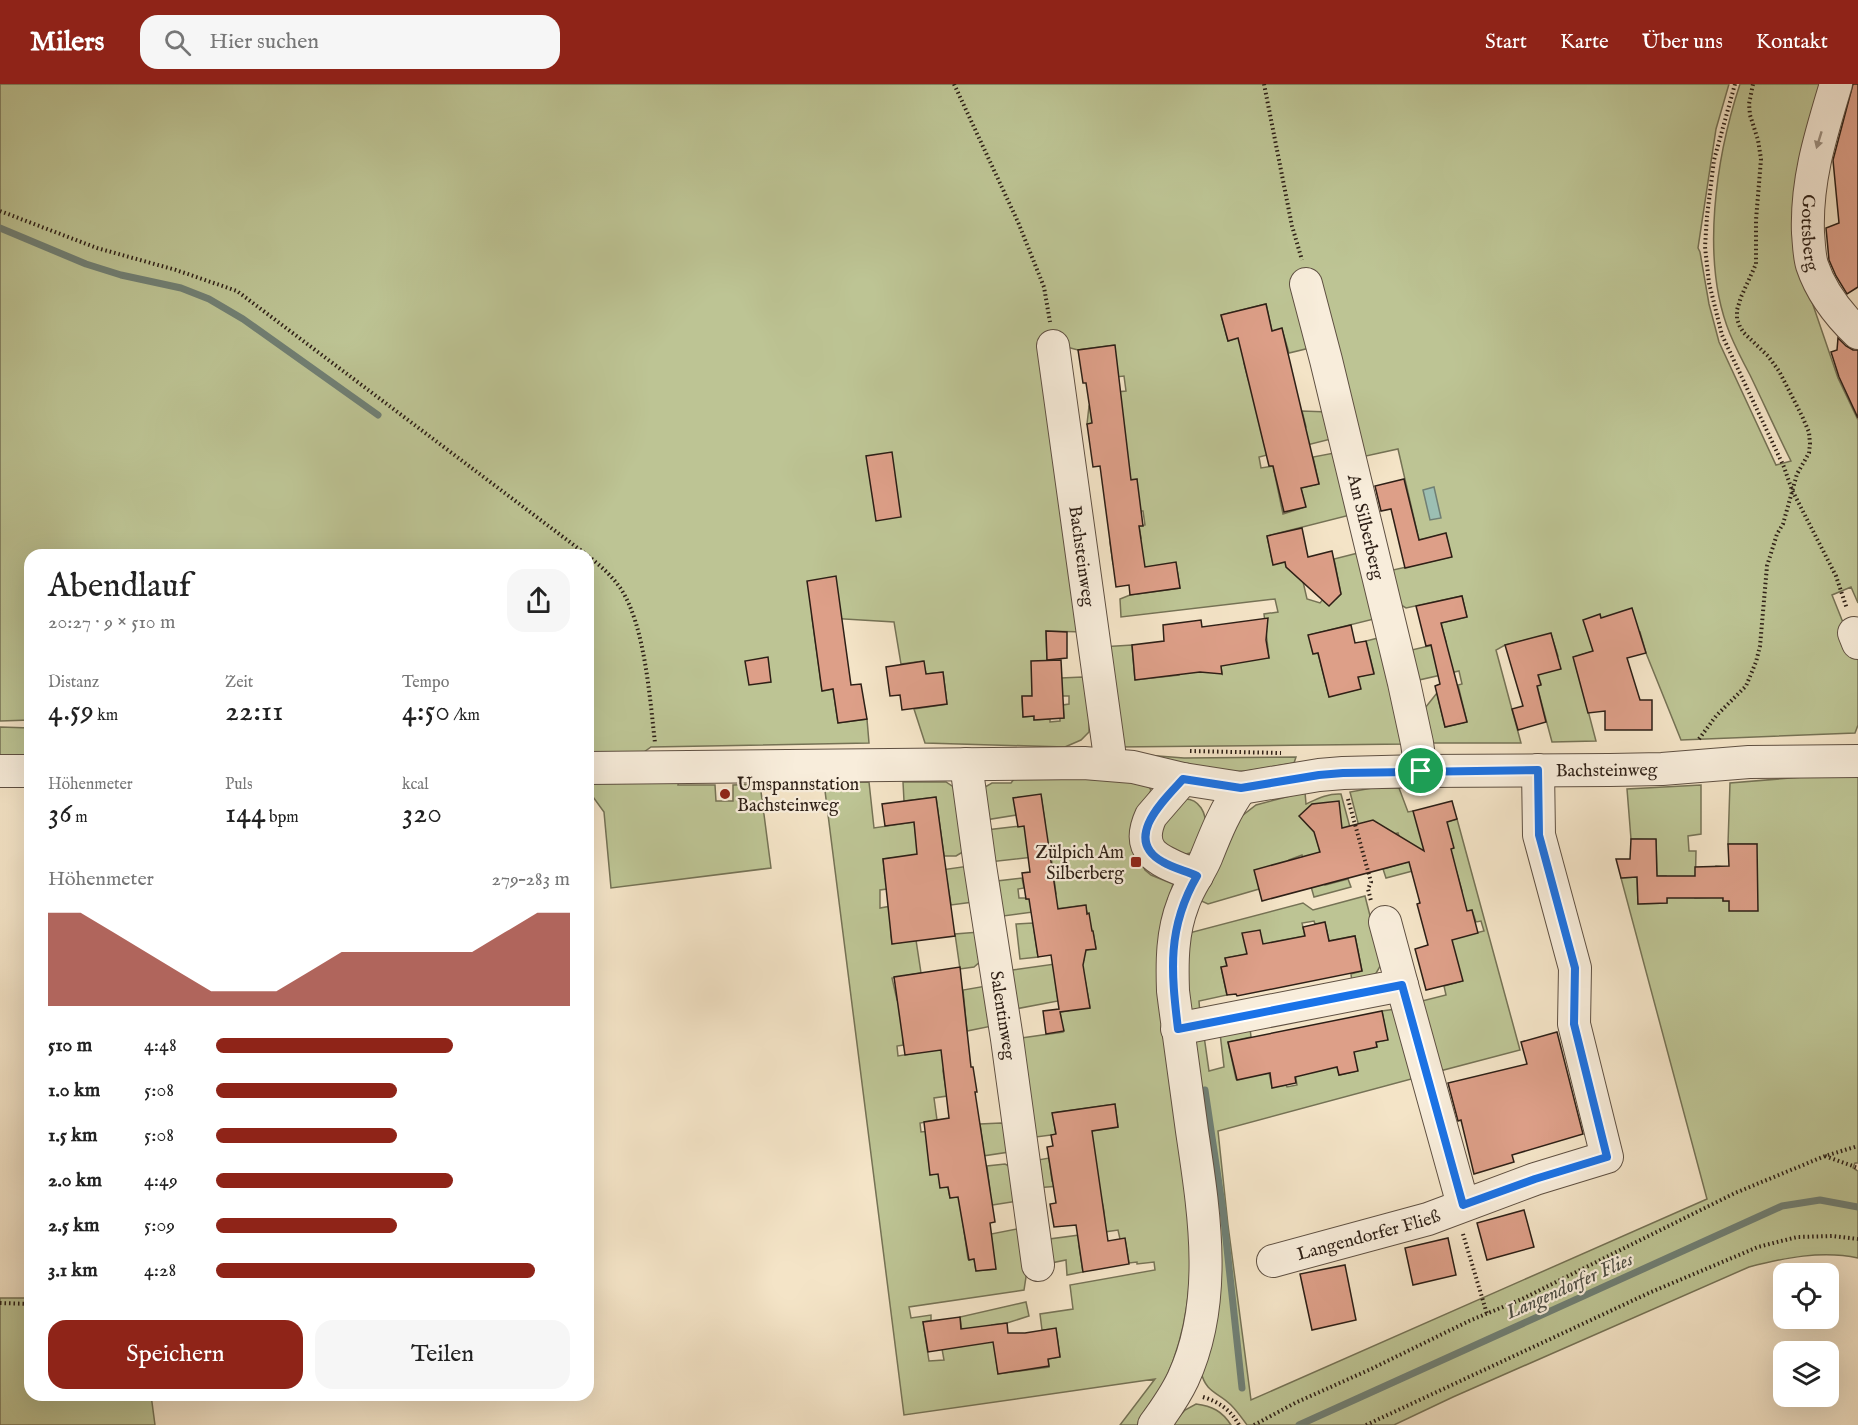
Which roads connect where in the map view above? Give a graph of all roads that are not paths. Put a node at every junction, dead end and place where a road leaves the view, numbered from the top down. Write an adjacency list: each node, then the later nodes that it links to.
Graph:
1 (1836, 84): 3 (street, Gottsberg, one-way to 3)
2 (1307, 290): 13 (street, Am Silberberg)
3 (1858, 333)
4 (1053, 346): 7 (street, Bachsteinweg)
5 (1857, 758): 10 (street, Bachsteinweg)
6 (966, 764): 7 (street, Bachsteinweg); 9 (street, Bachsteinweg); 21 (street, Salentinweg)
7 (1109, 764): 8 (street, Bachsteinweg)
8 (1185, 765): 14 (street, Bachsteinweg); 15 (street)
9 (594, 768)
10 (1538, 770): 13 (street, Bachsteinweg); 19 (street, Langendorfer Fließ)
11 (0, 771): 12 (street)
12 (24, 771)
13 (1421, 771): 14 (street, Bachsteinweg)
14 (1241, 788): 15 (street)
15 (1197, 876): 18 (street)
16 (1380, 917): 17 (street)
17 (1402, 985): 18 (street); 19 (street)
18 (1178, 1029): 22 (street)
19 (1460, 1207): 20 (street, Langendorfer Fließ)
20 (1273, 1261)
21 (1038, 1265)
22 (1154, 1425)

